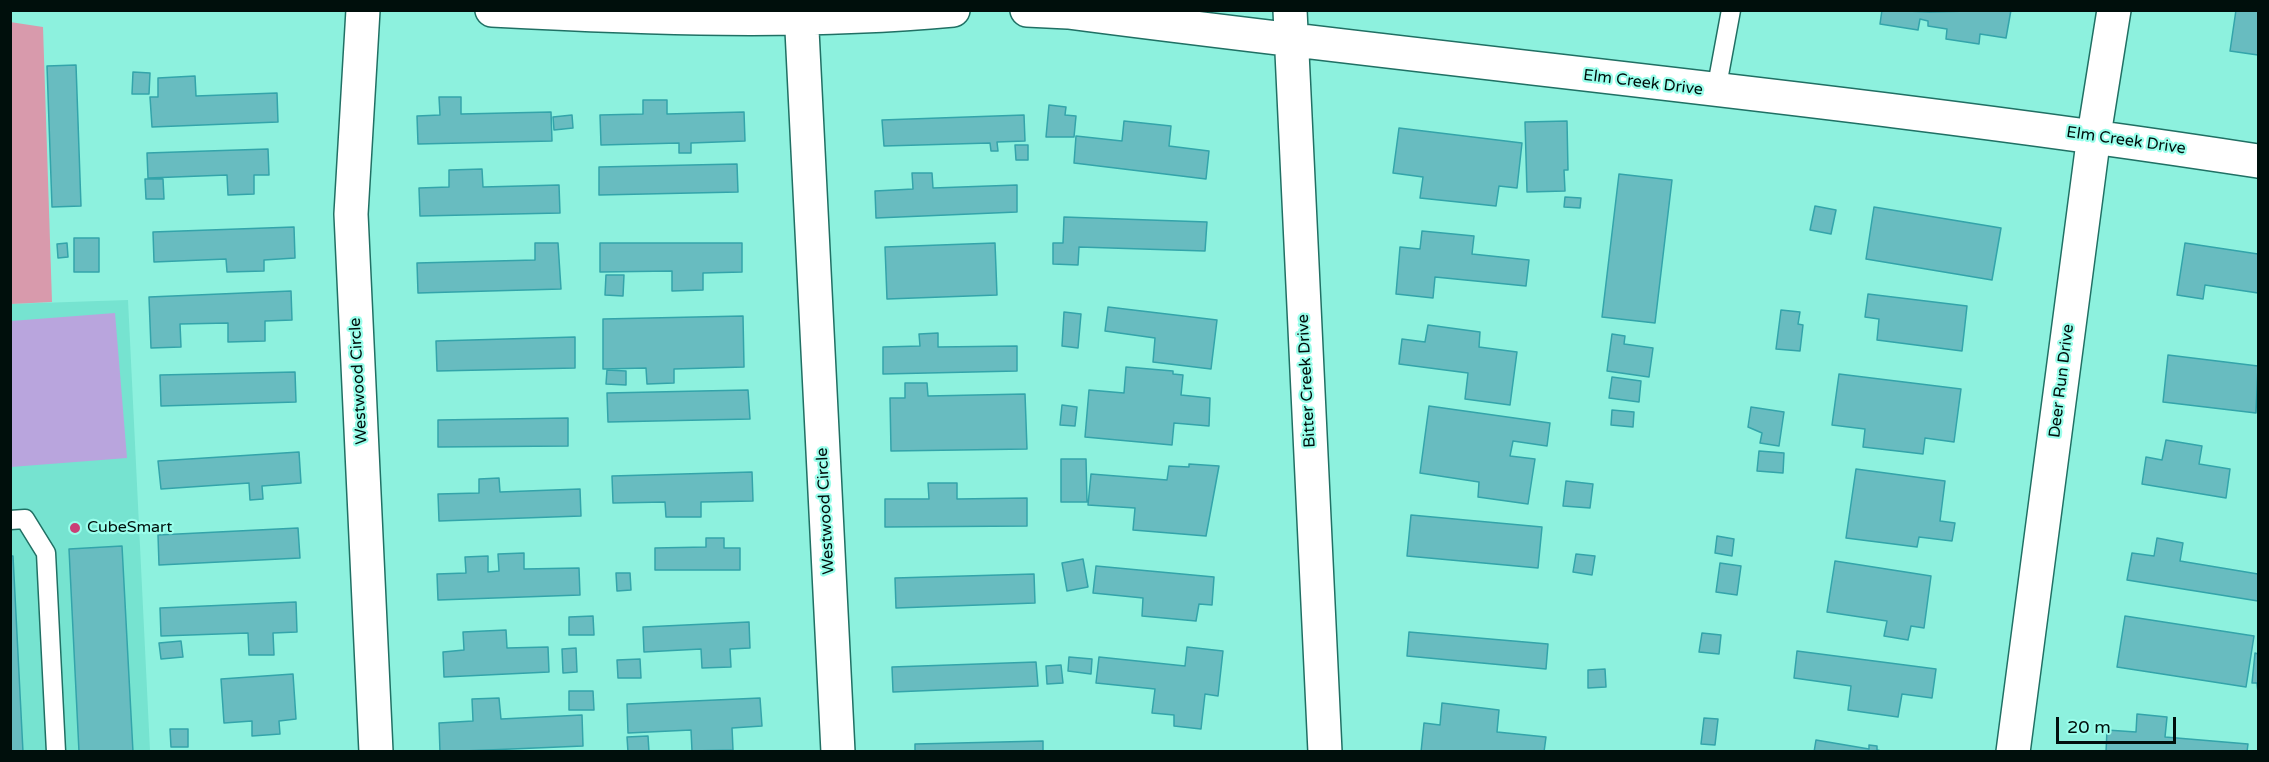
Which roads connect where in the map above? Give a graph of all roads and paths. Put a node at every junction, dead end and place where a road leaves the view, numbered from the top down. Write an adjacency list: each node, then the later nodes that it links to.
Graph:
1 (363, 10): 14 (street, Westwood Circle)
2 (492, 10): 7 (street)
3 (952, 10): 7 (street)
4 (1027, 10): 8 (street, Elm Creek Drive)
5 (1731, 10): 9 (lane)
6 (2114, 10): 10 (street, Deer Run Drive)
7 (802, 15): 15 (street, Westwood Circle)
8 (1291, 26): 9 (street, Elm Creek Drive); 16 (street, Bitter Creek Drive)
9 (1716, 91): 10 (street, Elm Creek Drive)
10 (2094, 135): 11 (street, Elm Creek Drive); 17 (street, Deer Run Drive)
11 (2259, 161)
12 (10, 520): 13 (lane)
13 (56, 752)
14 (376, 752)
15 (838, 752)
16 (1325, 752)
17 (2013, 752)

